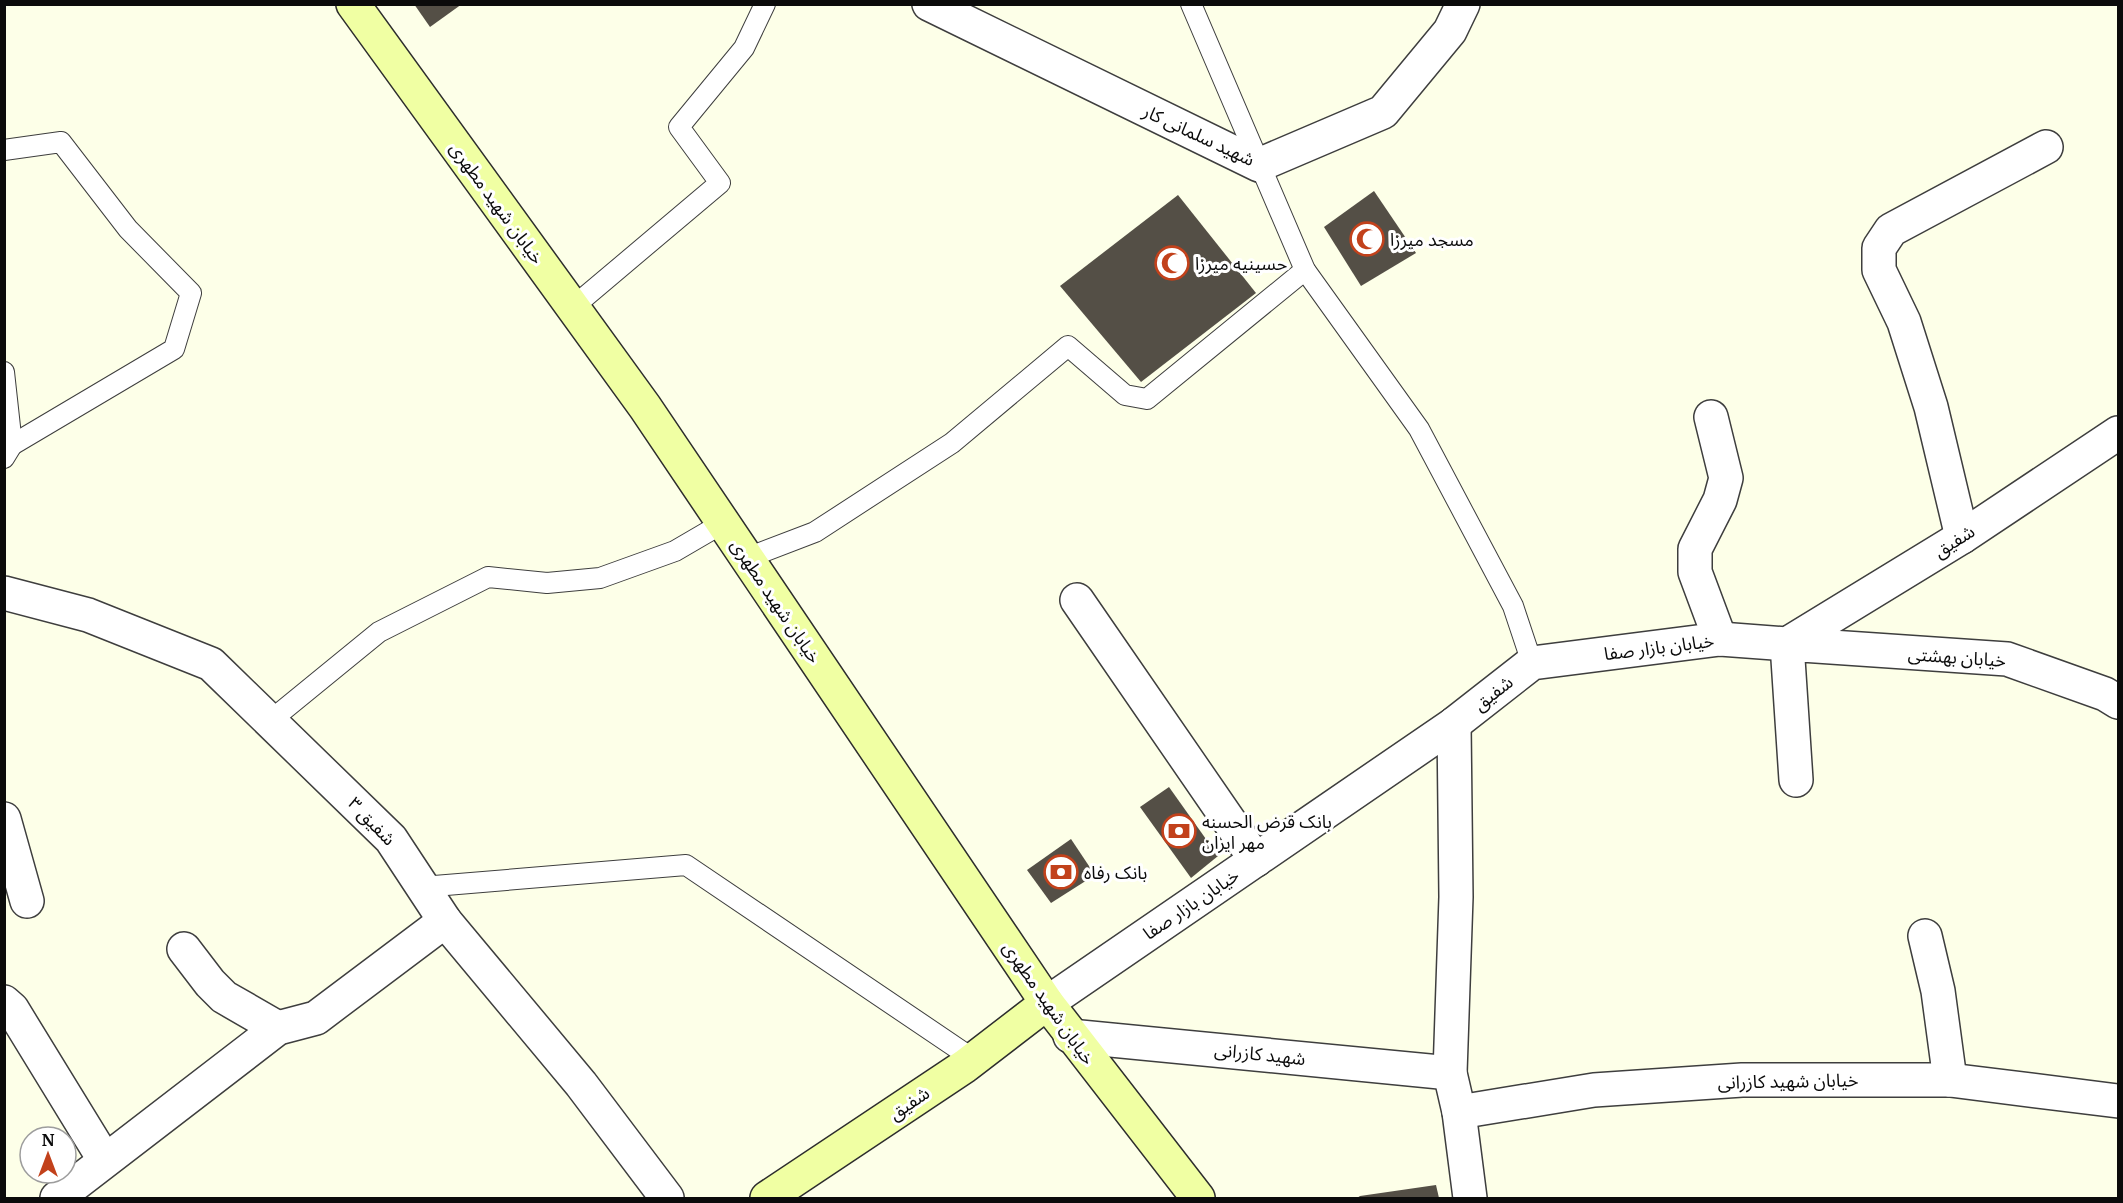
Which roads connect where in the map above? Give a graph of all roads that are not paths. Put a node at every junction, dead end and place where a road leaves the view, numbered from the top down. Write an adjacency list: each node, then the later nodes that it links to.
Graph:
1 (353, 4): 10 (main road, خیابان شهید مطهری)
2 (765, 4): 10 (lane)
3 (929, 4): 8 (street, شهید سلمانی کار)
4 (1191, 4): 8 (lane)
5 (1462, 4): 8 (street, شهید سلمانی کار)
6 (2046, 147): 16 (street)
7 (4, 150): 14 (lane)
8 (1259, 165): 9 (lane)
9 (1305, 270): 17 (lane); 22 (lane)
10 (573, 307): 15 (main road, خیابان شهید مطهری)
11 (4, 372): 14 (lane)
12 (1711, 417): 20 (street)
13 (2118, 433): 16 (street, شفیق)
14 (8, 452)
15 (723, 523): 17 (main road, خیابان شهید مطهری); 24 (lane)
16 (1962, 537): 21 (street, شفیق)
17 (747, 558): 35 (main road, خیابان شهید مطهری)
18 (4, 593): 24 (street, شفیق ۳)
19 (1077, 600): 28 (street)
20 (1720, 639): 21 (street, خیابان بازار صفا); 22 (street, خیابان بازار صفا)
21 (1787, 644): 23 (street, خیابان بهشتی); 26 (street)
22 (1532, 663): 25 (street, شفیق)
23 (2118, 702)
24 (270, 721): 29 (street, شفیق ۳)
25 (1454, 724): 28 (street, خیابان بازار صفا); 39 (street)
26 (1796, 780)
27 (4, 819): 30 (street)
28 (1256, 860): 35 (street, خیابان بازار صفا)
29 (422, 887): 31 (street, شفیق ۳); 38 (lane)
30 (27, 901)
31 (445, 921): 36 (street); 45 (street, شفیق ۳)
32 (1925, 936): 40 (street)
33 (184, 949): 36 (street)
34 (4, 1002): 43 (street)
35 (1047, 1003): 37 (main road, خیابان شهید مطهری); 38 (main road, شفیق)
36 (278, 1028): 43 (street)
37 (1070, 1036): 39 (street, شهید کازرانی); 47 (main road, خیابان شهید مطهری)
38 (974, 1059): 46 (main road, شفیق)
39 (1450, 1073): 42 (street)
40 (1950, 1080): 41 (street, خیابان شهید کازرانی); 42 (street, خیابان شهید کازرانی)
41 (2118, 1101)
42 (1459, 1112): 48 (street)
43 (104, 1159): 44 (street)
44 (57, 1198)
45 (667, 1198)
46 (767, 1198)
47 (1198, 1198)
48 (1470, 1198)

